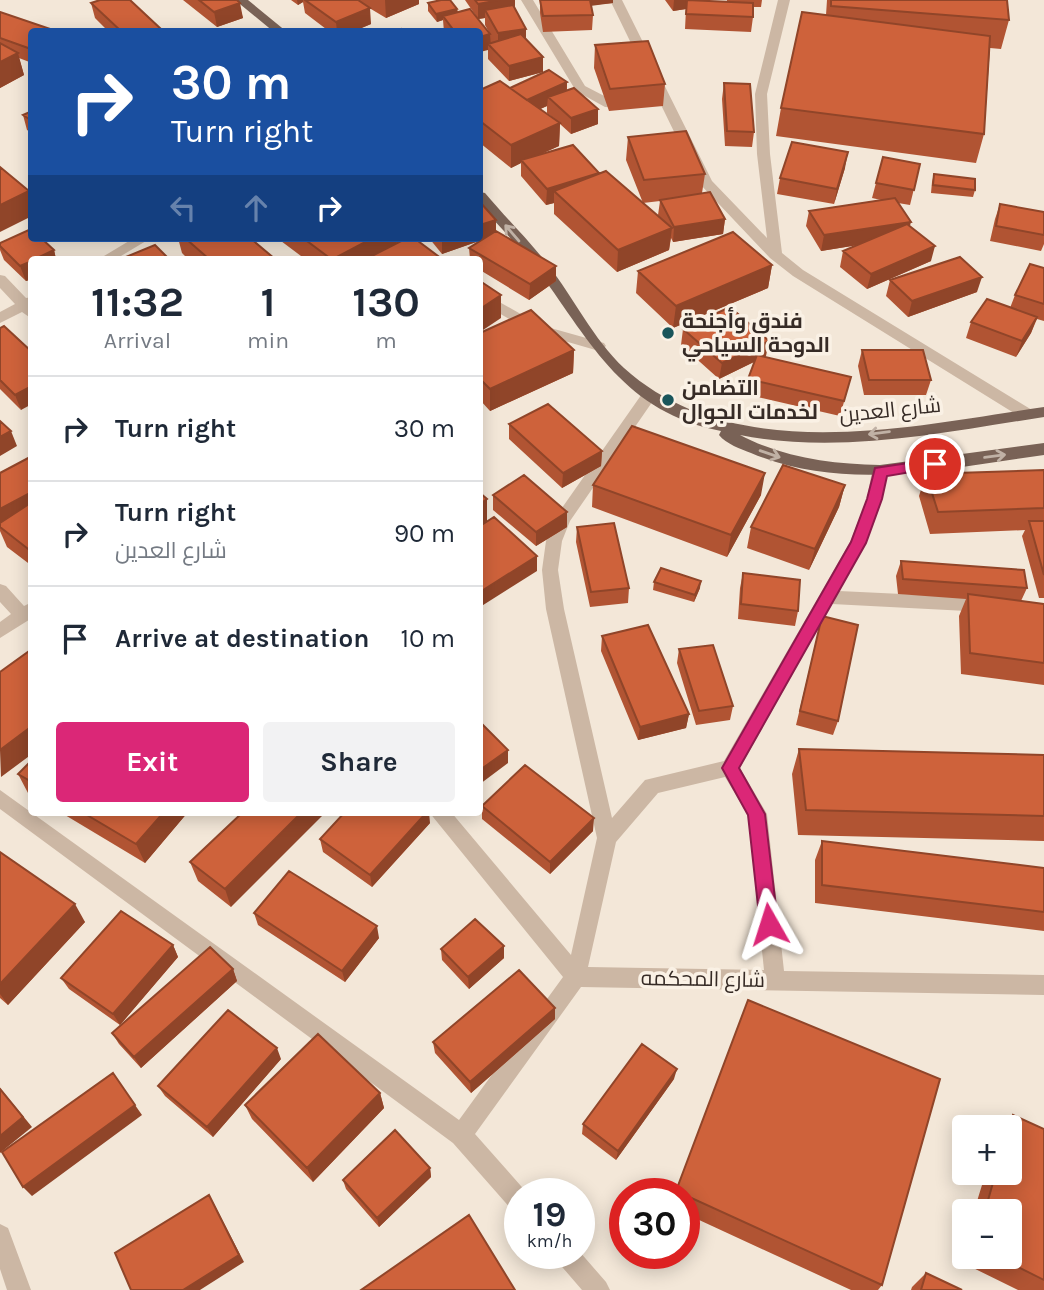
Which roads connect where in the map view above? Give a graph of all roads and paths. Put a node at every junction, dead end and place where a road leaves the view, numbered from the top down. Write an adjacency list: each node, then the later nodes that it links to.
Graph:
1 (241, 0): 5 (main road)
2 (527, 0): 6 (street)
3 (616, 0): 6 (street)
4 (784, 0): 9 (street)
5 (277, 28)
6 (656, 106): 9 (street)
7 (483, 199): 16 (main road, one-way to 7)
8 (137, 242): 10 (street)
9 (775, 255): 19 (street)
10 (111, 256)
11 (0, 279): 13 (street)
12 (483, 299): 16 (street)
13 (28, 305)
14 (28, 306): 15 (street)
15 (0, 318)
16 (599, 346): 17 (main road)
17 (649, 395): 20 (main road); 31 (street)
18 (1044, 412): 19 (main road, شارع العدين)
19 (1027, 414): 20 (main road, شارع العدين, one-way to 20)
20 (709, 424): 22 (main road, one-way to 22)
21 (1044, 449): 22 (main road, one-way to 21)
22 (880, 471): 24 (street)
23 (0, 592): 26 (street)
24 (829, 597): 25 (street); 28 (street)
25 (1002, 605)
26 (27, 612): 27 (street)
27 (0, 631)
28 (730, 768): 31 (street); 33 (street)
29 (0, 798): 35 (street)
30 (442, 816): 32 (street)
31 (607, 838): 32 (street)
32 (576, 977): 33 (street, شارع المحكمه); 35 (street)
33 (775, 979): 34 (street, شارع المحكمه)
34 (1044, 985)
35 (461, 1135): 36 (street)
36 (504, 1184)
37 (0, 1236): 39 (street)
38 (579, 1269): 40 (street)
39 (19, 1290)
40 (598, 1290)

